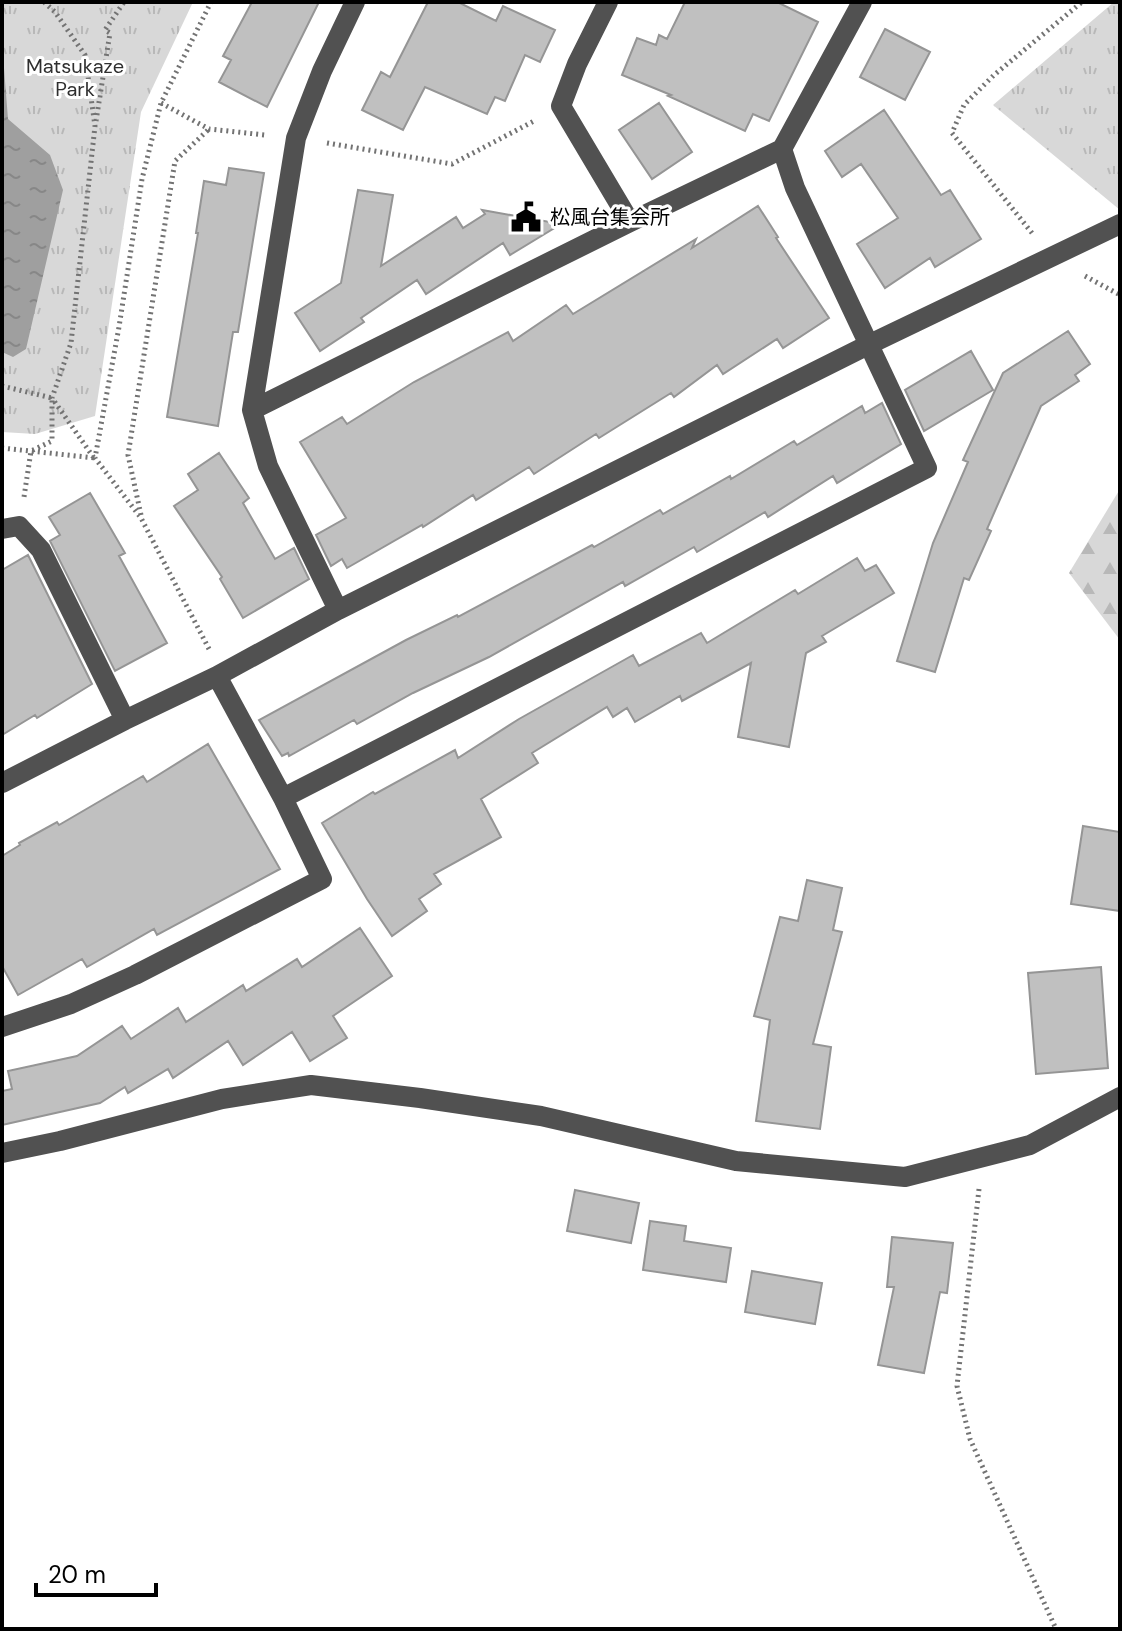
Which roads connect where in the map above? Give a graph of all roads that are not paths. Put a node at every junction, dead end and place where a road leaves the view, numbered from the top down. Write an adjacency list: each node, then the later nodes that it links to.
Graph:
1 (355, 2): 8 (street)
2 (608, 2): 5 (street)
3 (862, 2): 4 (street)
4 (782, 149): 5 (street); 7 (street)
5 (630, 222): 8 (street)
6 (1120, 224): 7 (street)
7 (868, 345): 10 (street); 14 (street)
8 (252, 410): 10 (street)
9 (11, 528): 12 (street)
10 (338, 610): 11 (street)
11 (217, 676): 12 (street); 14 (street)
12 (125, 720): 13 (street)
13 (2, 783)
14 (283, 798): 15 (street)
15 (2, 1027)
16 (1120, 1097): 17 (street)
17 (2, 1153)

